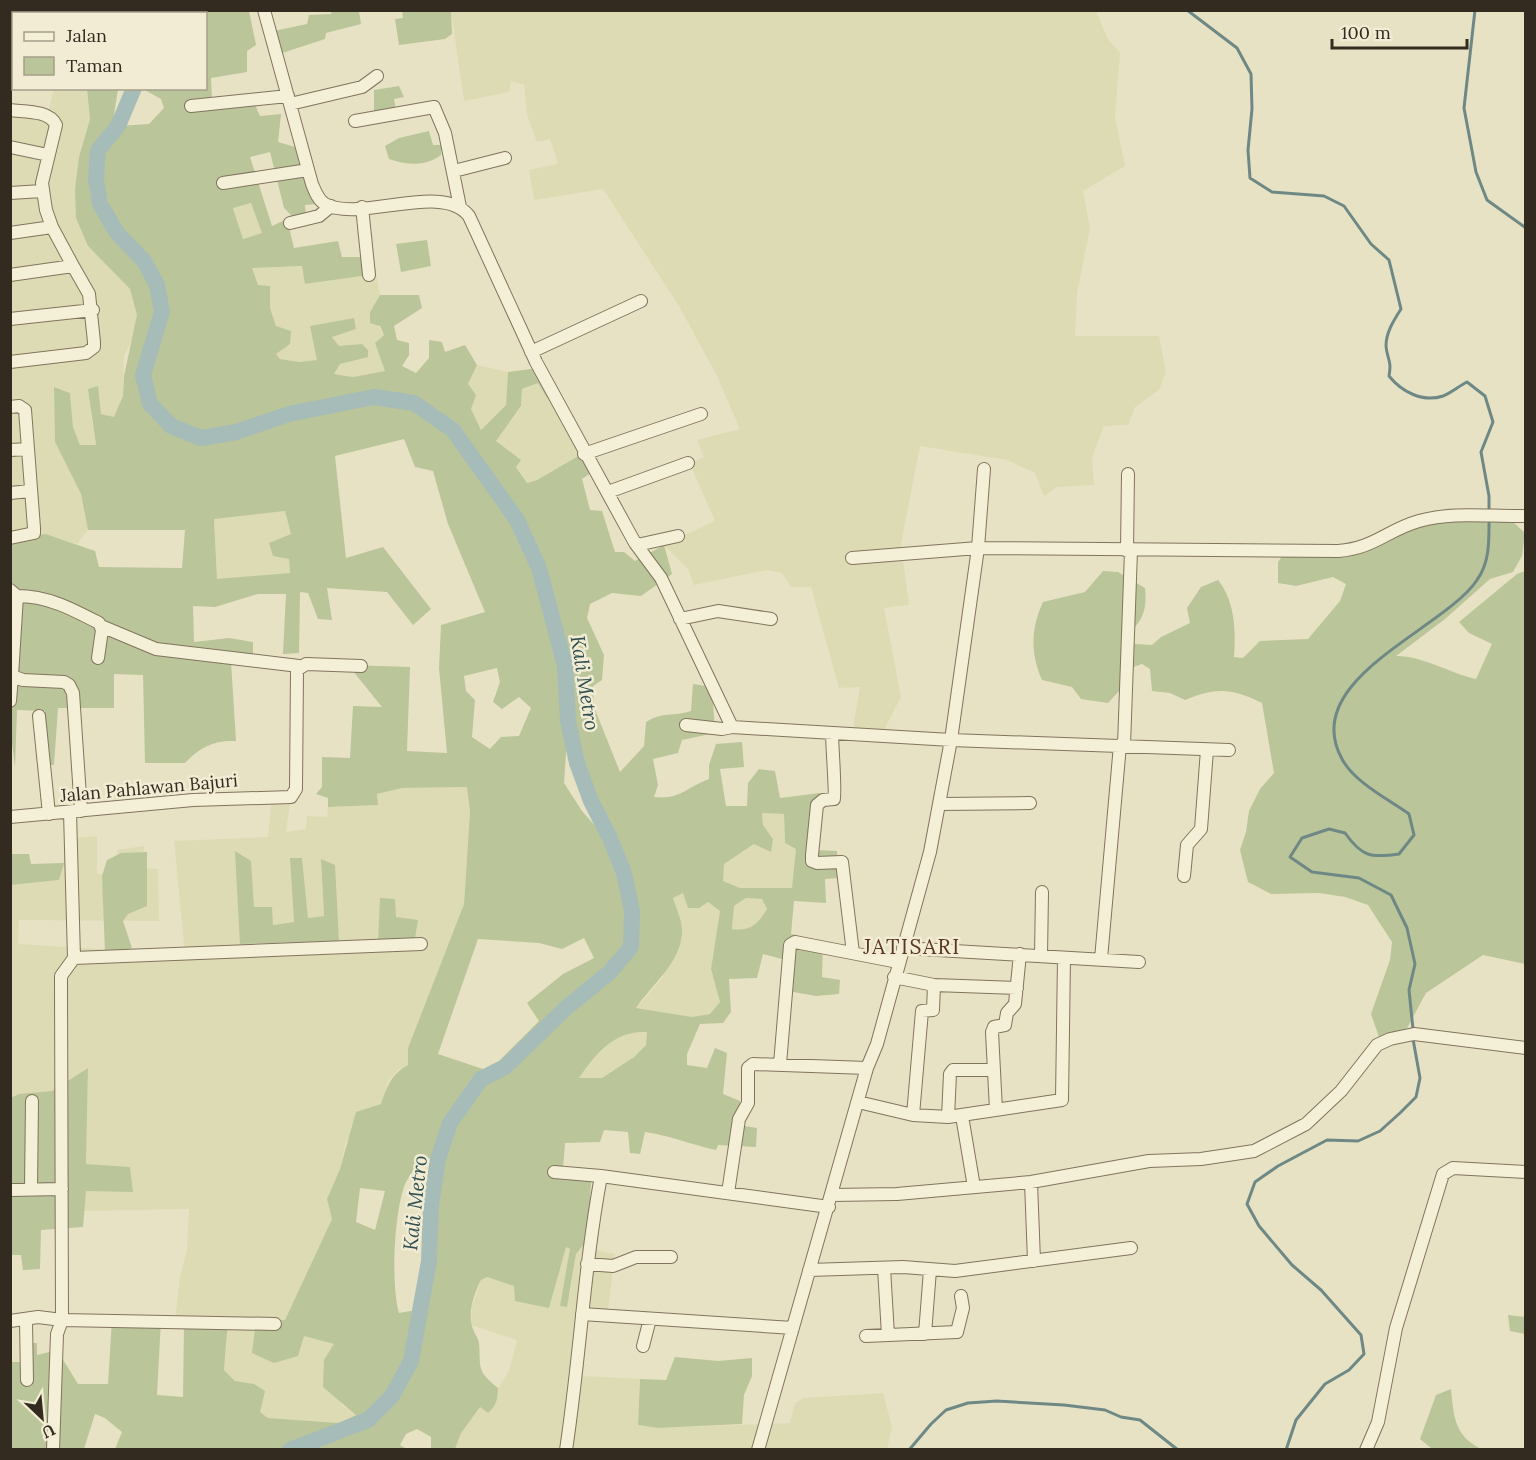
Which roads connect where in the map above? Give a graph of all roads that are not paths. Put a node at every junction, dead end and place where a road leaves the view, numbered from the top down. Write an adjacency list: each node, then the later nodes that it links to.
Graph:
1 (264, 10): 3 (street)
2 (377, 76): 3 (street)
3 (289, 100): 4 (street); 10 (street)
4 (191, 106)
5 (10, 110): 8 (street)
6 (355, 121): 11 (street)
7 (10, 147): 8 (street)
8 (48, 155): 13 (street)
9 (505, 158): 11 (street)
10 (308, 170): 12 (street); 15 (street)
11 (454, 171): 17 (street)
12 (223, 183)
13 (42, 191): 14 (street); 19 (street)
14 (10, 193)
15 (332, 206): 16 (street); 18 (street)
16 (362, 207): 17 (street); 23 (street)
17 (460, 207): 27 (street)
18 (290, 223)
19 (52, 227): 20 (street); 21 (street)
20 (10, 234)
21 (73, 266): 22 (street); 25 (street)
22 (10, 275)
23 (369, 275)
24 (641, 301): 27 (street)
25 (93, 310): 26 (street); 28 (street)
26 (10, 319)
27 (531, 352): 33 (street)
28 (10, 362)
29 (10, 407): 31 (street)
30 (701, 414): 33 (street)
31 (28, 449): 32 (street); 37 (street)
32 (10, 450)
33 (584, 454): 38 (street)
34 (688, 463): 38 (street)
35 (984, 469): 44 (street)
36 (1128, 474): 45 (street)
37 (30, 491): 39 (street); 42 (street)
38 (608, 492): 43 (street)
39 (10, 493)
40 (1520, 517): 45 (street)
41 (678, 536): 43 (street)
42 (10, 538)
43 (637, 545): 48 (street)
44 (978, 548): 45 (street); 46 (street); 60 (street)
45 (1129, 551): 61 (street)
46 (852, 558)
47 (14, 593): 50 (street); 54 (street)
48 (680, 619): 49 (street); 58 (street)
49 (771, 619)
50 (101, 626): 51 (street); 52 (street)
51 (98, 658)
52 (299, 666): 53 (street); 66 (street, Jalan Pahlawan Bajuri)
53 (361, 666)
54 (12, 676): 55 (street); 66 (street)
55 (10, 701)
56 (39, 716): 67 (street)
57 (686, 725): 58 (street)
58 (732, 727): 59 (street)
59 (835, 733): 60 (street); 73 (street)
60 (951, 740): 61 (street); 65 (street)
61 (1122, 745): 62 (street); 78 (street)
62 (1207, 750): 63 (street); 69 (street)
63 (1229, 750)
64 (1030, 803): 65 (street)
65 (939, 804): 72 (street)
66 (75, 811): 67 (street, Jalan Pahlawan Bajuri); 76 (street)
67 (49, 814): 68 (street, Jalan Pahlawan Bajuri)
68 (10, 817)
69 (1184, 876)
70 (1042, 892): 75 (street)
71 (421, 944): 76 (street)
72 (903, 948): 74 (street); 79 (street)
73 (858, 954): 79 (street); 85 (street)
74 (1020, 954): 75 (street); 83 (street)
75 (1041, 956): 77 (street)
76 (74, 958): 101 (street)
77 (1064, 958): 78 (street); 90 (street)
78 (1101, 959): 80 (street)
79 (898, 962): 81 (street)
80 (1139, 962)
81 (894, 977): 82 (street); 86 (street)
82 (934, 984): 83 (street); 91 (street)
83 (1017, 988): 87 (street)
84 (1526, 1048): 97 (street)
85 (780, 1064): 86 (street); 102 (street)
86 (857, 1067): 89 (street)
87 (994, 1070): 90 (street); 92 (street)
88 (32, 1101): 99 (street)
89 (858, 1102): 91 (street); 103 (street)
90 (996, 1110): 93 (street)
91 (913, 1115): 92 (street)
92 (948, 1116): 93 (street)
93 (962, 1116): 98 (street)
94 (554, 1172): 96 (street)
95 (1526, 1172): 127 (street)
96 (601, 1176): 102 (street); 107 (street)
97 (1031, 1182): 98 (street); 106 (street)
98 (974, 1187): 103 (street)
99 (31, 1189): 100 (street); 101 (street)
100 (10, 1190)
101 (62, 1190): 114 (street)
102 (728, 1193): 103 (street)
103 (831, 1201): 109 (street)
104 (1131, 1248): 106 (street)
105 (671, 1257): 107 (street)
106 (1034, 1261): 110 (street)
107 (587, 1264): 112 (street)
108 (884, 1268): 109 (street); 110 (street); 120 (street)
109 (808, 1270): 118 (street)
110 (930, 1270): 119 (street)
111 (961, 1296): 119 (street)
112 (582, 1314): 113 (street); 125 (street)
113 (650, 1319): 118 (street); 122 (street)
114 (62, 1320): 115 (street); 117 (street); 124 (street)
115 (26, 1321): 116 (street); 123 (street)
116 (10, 1322)
117 (275, 1324)
118 (793, 1328): 126 (street)
119 (925, 1334): 120 (street)
120 (888, 1335): 121 (street)
121 (866, 1336)
122 (643, 1346)
123 (27, 1380)
124 (53, 1449)
125 (566, 1449)
126 (758, 1449)
127 (1366, 1449)

